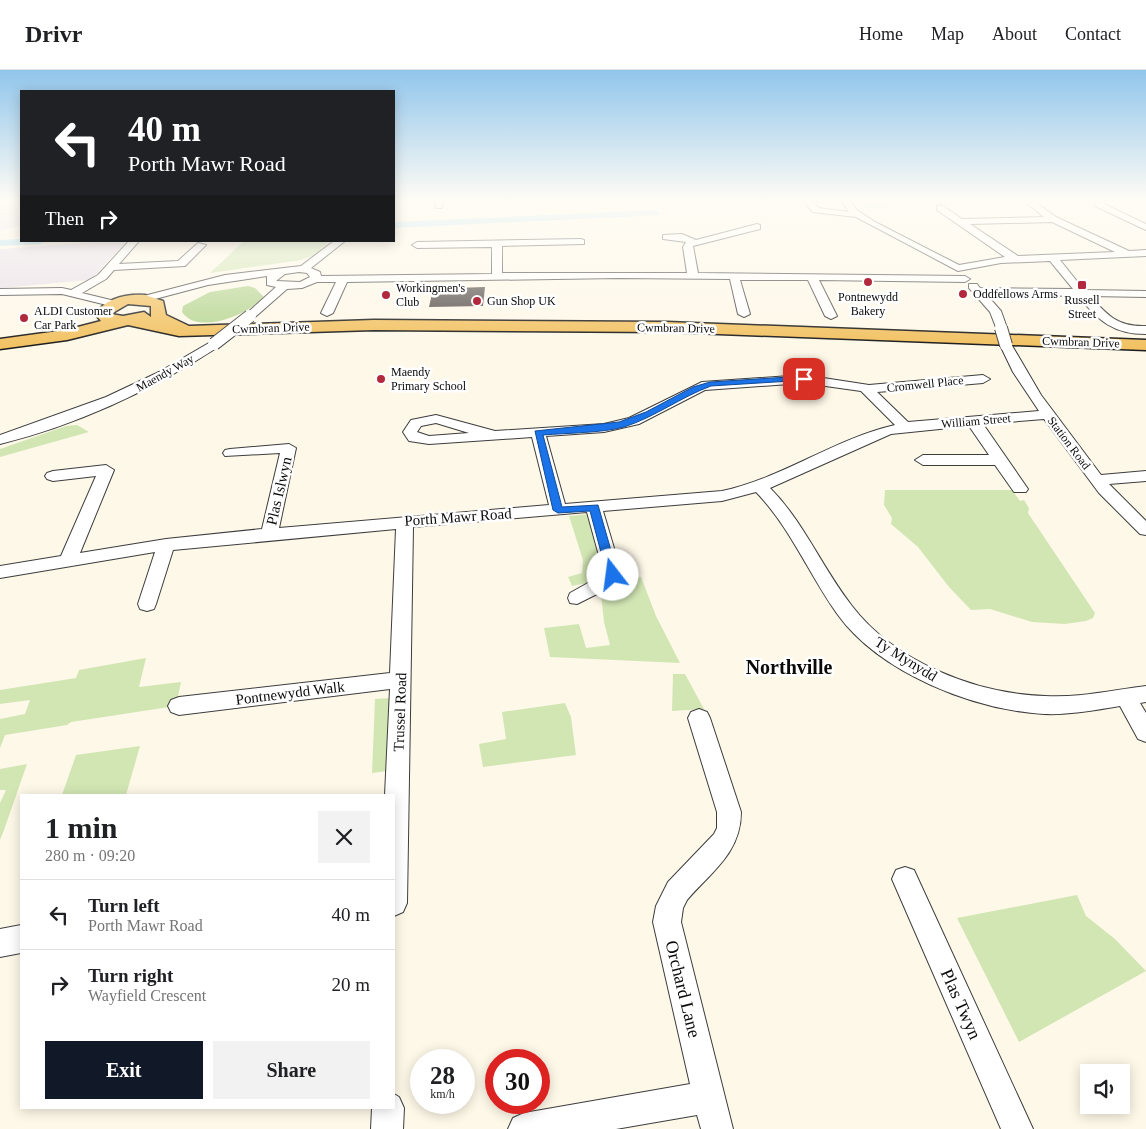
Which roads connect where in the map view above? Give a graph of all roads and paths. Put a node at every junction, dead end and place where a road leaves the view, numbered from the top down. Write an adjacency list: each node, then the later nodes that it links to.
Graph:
1 (127, 248): 13 (street)
2 (197, 248): 13 (street)
3 (330, 248): 15 (street)
4 (497, 248): 19 (street)
5 (688, 248): 17 (street)
6 (921, 248): 14 (street)
7 (999, 248): 12 (street)
8 (1115, 248): 10 (street)
9 (1146, 253): 10 (street)
10 (1129, 255): 11 (street)
11 (1052, 258): 12 (street); 29 (street)
12 (1015, 259): 14 (street)
13 (111, 267): 28 (street)
14 (958, 268): 24 (street)
15 (303, 269): 16 (street); 21 (street)
16 (279, 272): 23 (street); 31 (street, Cwmbran Drive)
17 (693, 276): 18 (street); 19 (street)
18 (734, 276): 20 (street); 34 (street)
19 (497, 277): 22 (street)
20 (812, 277): 24 (street); 36 (street)
21 (314, 279): 22 (street); 25 (street)
22 (343, 279): 33 (street)
23 (270, 280): 25 (street); 32 (street, Cwmbran Drive)
24 (965, 280): 26 (street)
25 (284, 286): 39 (street, Maendy Way, bridge)
26 (978, 290): 29 (street); 37 (street)
27 (0, 292): 28 (street)
28 (74, 293): 35 (street)
29 (1081, 293): 30 (street); 38 (street)
30 (1146, 294)
31 (140, 300): 32 (main road, Cwmbran Drive); 35 (main road, Cwmbran Drive)
32 (157, 307): 35 (main road, Cwmbran Drive); 39 (main road, Cwmbran Drive)
33 (327, 313)
34 (744, 314)
35 (116, 315): 39 (main road, Cwmbran Drive); 40 (main road, Cwmbran Drive); 41 (main road, Cwmbran Drive)
36 (831, 316)
37 (1001, 328): 45 (street, Station Road, bridge)
38 (1146, 330)
39 (210, 337): 42 (main road, Cwmbran Drive); 48 (street, Maendy Way)
40 (0, 338)
41 (0, 344)
42 (1146, 345)
43 (983, 379): 44 (street, Cromwell Place)
44 (868, 389): 47 (street, Cromwell Place); 49 (street, Cromwell Place)
45 (1048, 415): 46 (street, William Street); 58 (street, Station Road)
46 (973, 421): 47 (street, William Street); 55 (street)
47 (905, 427): 59 (street, Porth Mawr Road)
48 (30, 430): 50 (street, Maendy Way); 52 (street, Maendy Way)
49 (538, 433): 51 (street, Cromwell Place); 62 (street)
50 (0, 434)
51 (493, 435)
52 (0, 440)
53 (230, 453): 65 (street, Plas Islwyn)
54 (923, 460): 55 (street)
55 (999, 460): 60 (street)
56 (53, 476): 67 (street)
57 (1146, 476): 58 (street)
58 (1097, 480): 64 (street, Station Road)
59 (760, 487): 61 (street, Porth Mawr Road); 73 (street, Ty Mynydd)
60 (1020, 489)
61 (594, 507): 62 (street, Porth Mawr Road); 69 (street)
62 (558, 510): 63 (street, Porth Mawr Road)
63 (405, 521): 65 (street, Porth Mawr Road); 71 (street, Trussel Road)
64 (1146, 530)
65 (269, 534): 66 (street, Porth Mawr Road)
66 (166, 545): 67 (street, Porth Mawr Road); 70 (street)
67 (68, 560): 68 (street, Porth Mawr Road)
68 (0, 572)
69 (577, 598)
70 (148, 604)
71 (401, 680): 74 (street, Pontnewydd Walk); 77 (street, Trussel Road)
72 (1146, 694): 73 (street, Ty Mynydd)
73 (1124, 696): 76 (street)
74 (180, 706)
75 (699, 718): 81 (street, Orchard Lane)
76 (1146, 733)
77 (395, 849)
78 (905, 879): 86 (street, Plas Twyn)
79 (20, 939): 80 (street)
80 (0, 944)
81 (709, 1097): 84 (street); 85 (street)
82 (388, 1109): 83 (street)
83 (387, 1129)
84 (524, 1129)
85 (717, 1129)
86 (1017, 1129)

